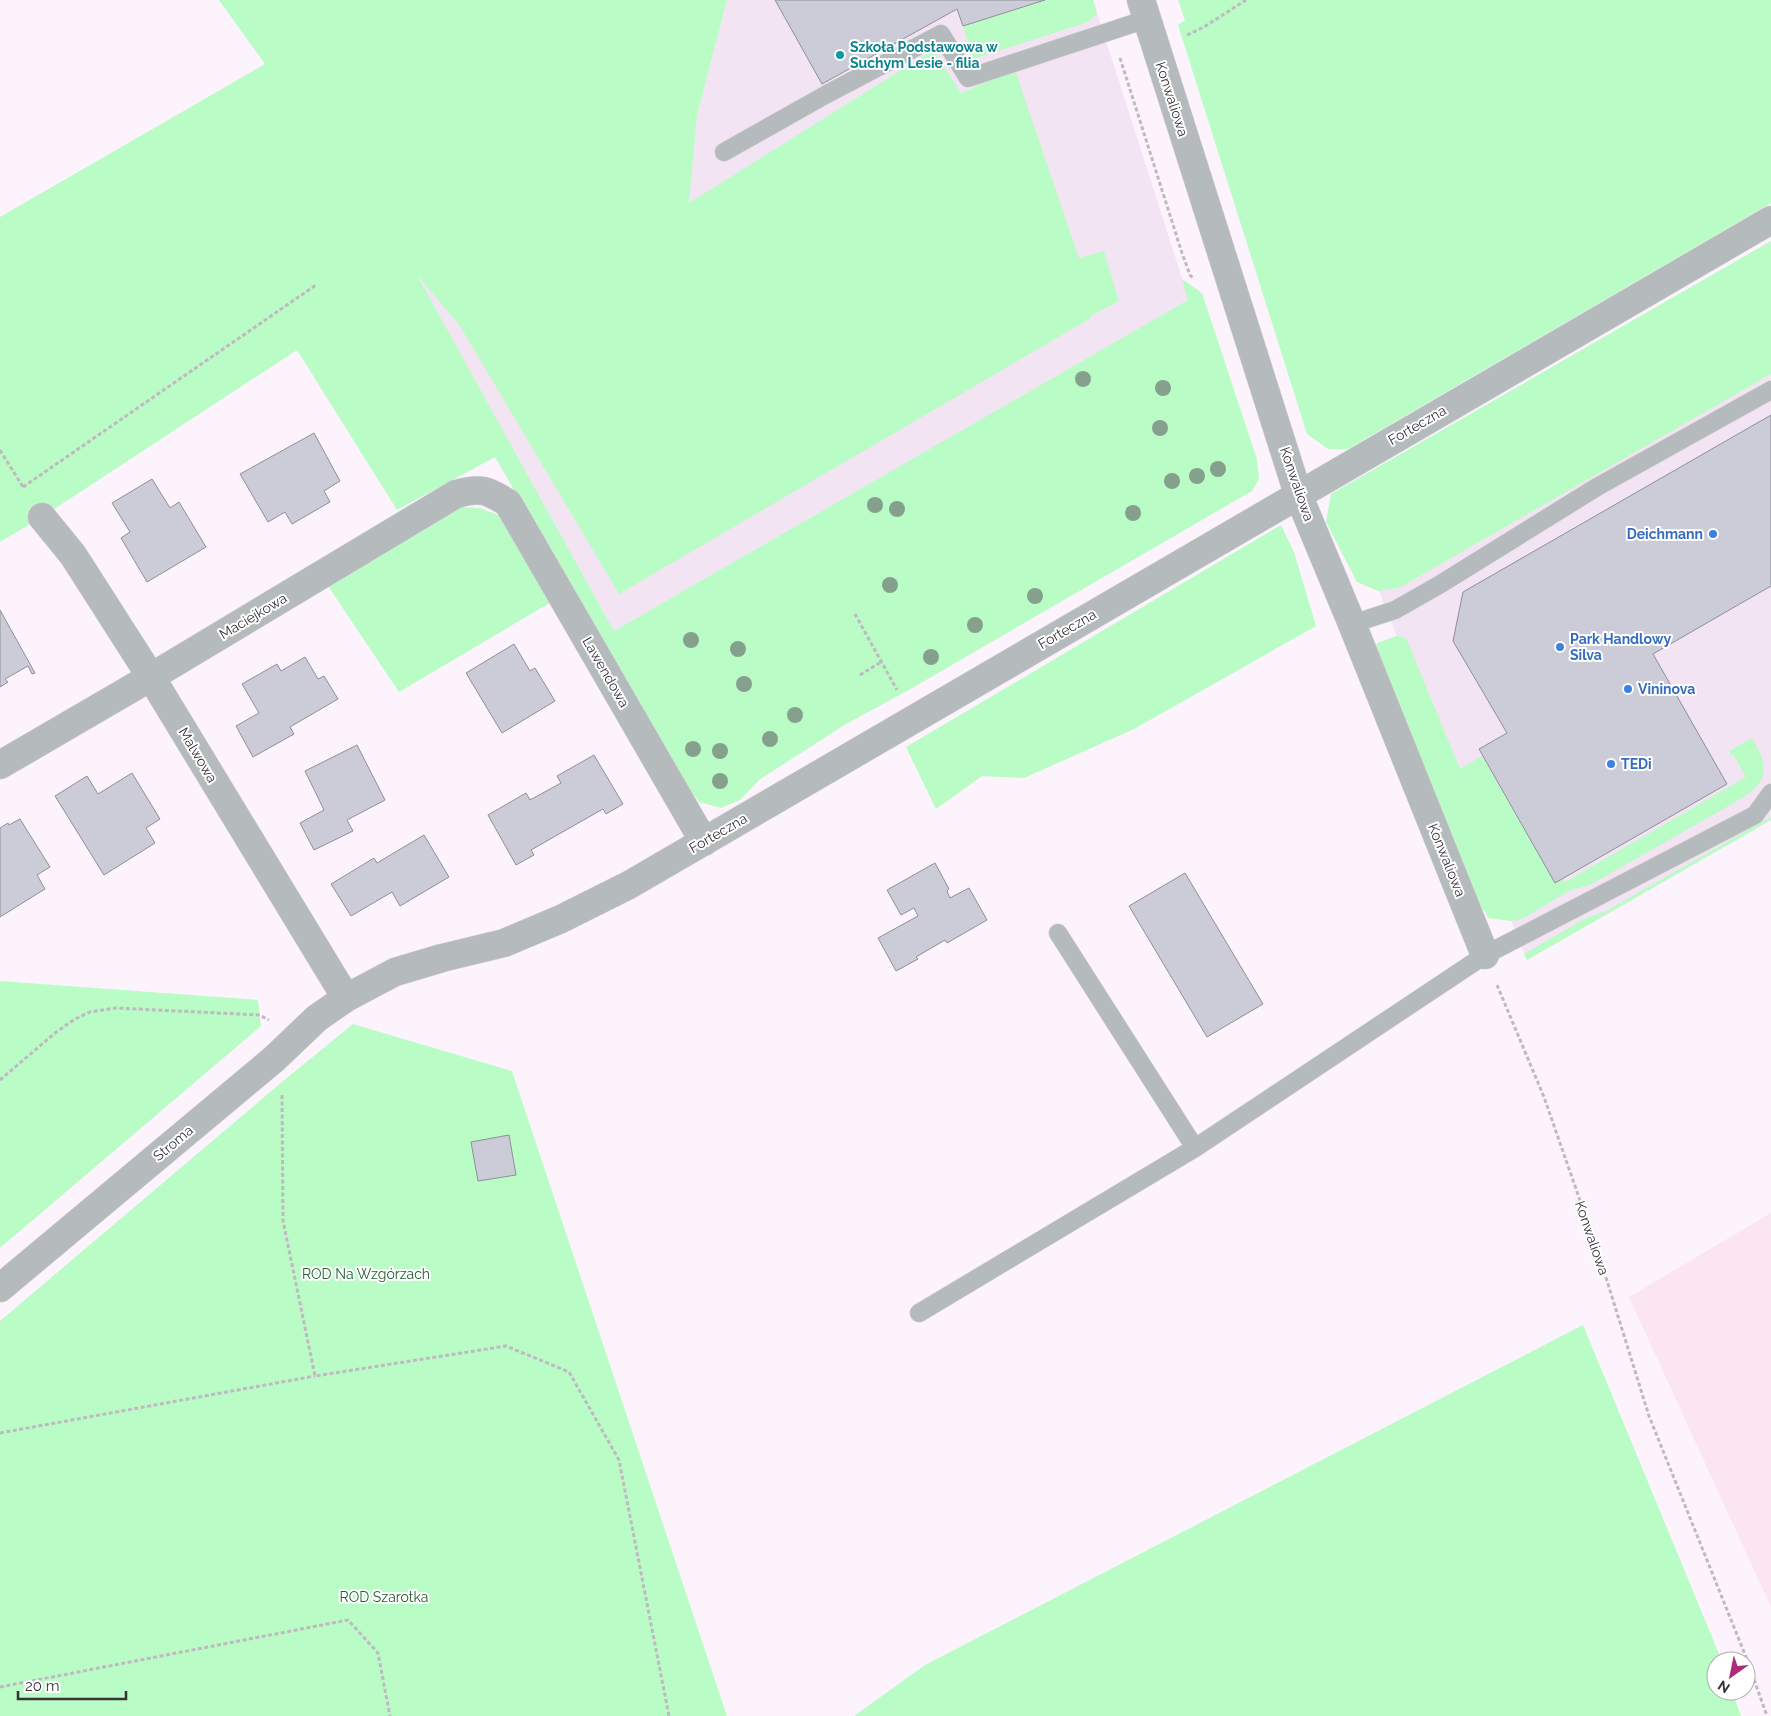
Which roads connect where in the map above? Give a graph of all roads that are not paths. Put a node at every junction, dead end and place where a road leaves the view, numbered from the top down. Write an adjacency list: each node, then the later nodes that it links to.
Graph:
1 (1144, 10): 2 (lane); 5 (street, Konwaliowa)
2 (724, 152)
3 (1771, 220): 5 (street, Forteczna)
4 (1771, 390): 8 (lane)
5 (1298, 494): 8 (street, Konwaliowa); 12 (street, Forteczna)
6 (508, 503): 9 (street, Maciejkowa); 12 (street, Lawendowa)
7 (42, 517): 9 (street, Malwowa)
8 (1352, 624): 14 (street, Konwaliowa)
9 (151, 677): 10 (street, Maciejkowa); 15 (street, Malwowa)
10 (0, 765)
11 (1771, 793): 14 (lane)
12 (704, 842): 15 (street, Forteczna)
13 (1058, 933): 16 (lane)
14 (1485, 955): 16 (lane)
15 (346, 998): 17 (street, Stroma)
16 (1195, 1148): 18 (lane)
17 (0, 1288)
18 (919, 1314)

